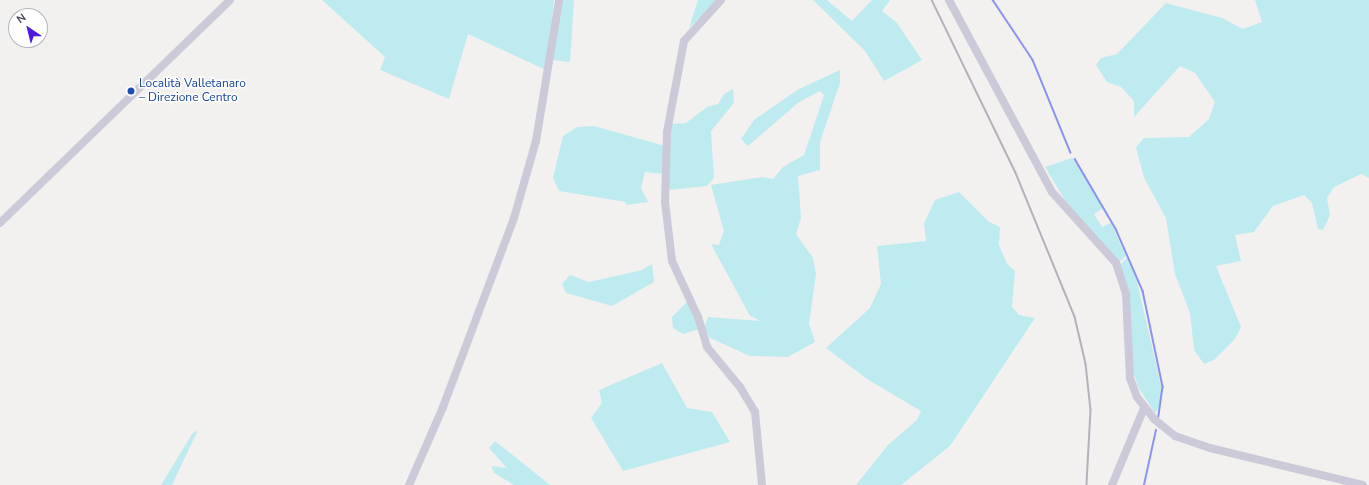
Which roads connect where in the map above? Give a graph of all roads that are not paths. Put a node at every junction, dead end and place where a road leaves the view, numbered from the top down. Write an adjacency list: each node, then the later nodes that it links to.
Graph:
1 (230, 0): 5 (street)
2 (559, 0): 7 (street)
3 (721, 0): 8 (street)
4 (949, 0): 6 (street)
5 (0, 223)
6 (1144, 408): 9 (street); 10 (street)
7 (409, 485)
8 (762, 485)
9 (1112, 485)
10 (1363, 485)

